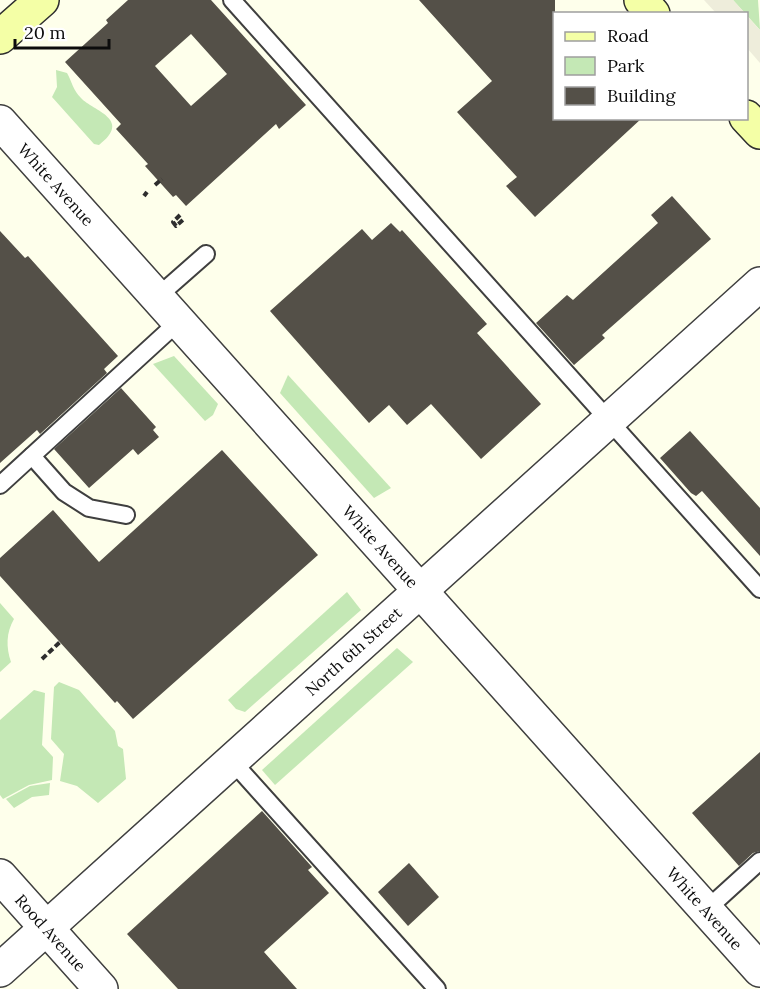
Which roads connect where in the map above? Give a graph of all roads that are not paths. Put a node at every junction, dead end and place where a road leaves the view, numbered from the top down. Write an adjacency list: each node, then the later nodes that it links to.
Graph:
1 (42, 0): 5 (main road)
2 (232, 0): 12 (lane)
3 (641, 0): 4 (main road)
4 (651, 12)
5 (0, 37)
6 (748, 118): 8 (main road)
7 (0, 122): 11 (street, White Avenue)
8 (760, 132)
9 (206, 254): 11 (lane)
10 (760, 284): 12 (street, North 6th Street)
11 (167, 310): 13 (lane); 17 (street, White Avenue)
12 (608, 421): 16 (lane); 17 (street, North 6th Street)
13 (32, 456): 14 (lane); 15 (lane)
14 (0, 485)
15 (126, 515)
16 (760, 590)
17 (420, 592): 18 (street, North 6th Street); 21 (street, White Avenue)
18 (232, 761): 22 (street, North 6th Street); 26 (lane)
19 (760, 861): 21 (lane)
20 (0, 876): 22 (street, Rood Avenue)
21 (706, 910): 24 (street, White Avenue)
22 (46, 928): 23 (street, North 6th Street); 25 (street, Rood Avenue)
23 (0, 970)
24 (760, 970)
25 (101, 989)
26 (437, 989)

